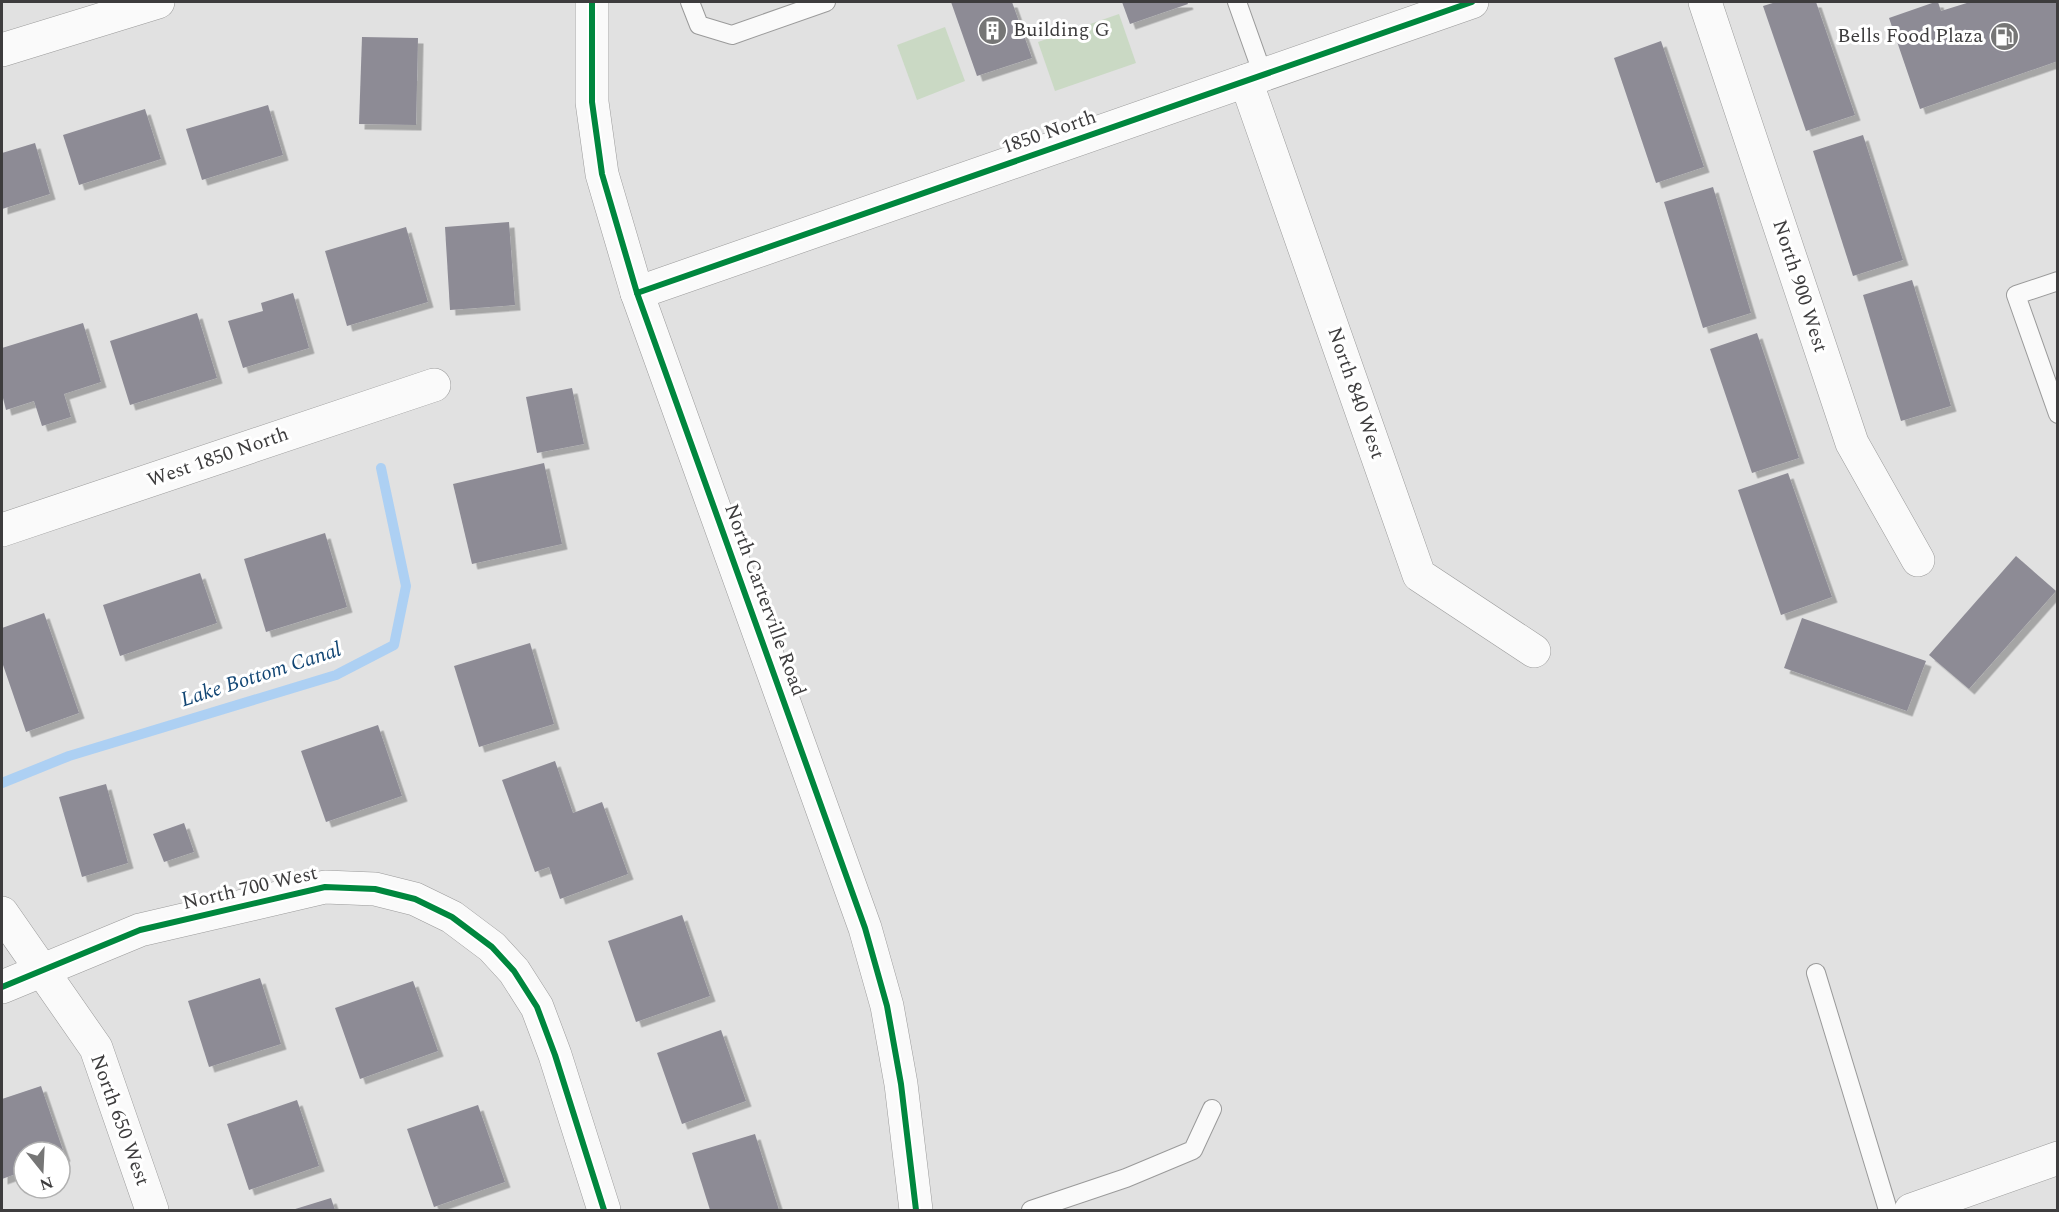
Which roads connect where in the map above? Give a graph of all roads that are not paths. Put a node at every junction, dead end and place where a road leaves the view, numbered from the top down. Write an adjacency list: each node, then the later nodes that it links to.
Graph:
1 (158, 2): 8 (street)
2 (592, 2): 11 (street, North Carterville Road)
3 (690, 2): 4 (lane)
4 (826, 2)
5 (1237, 2): 9 (lane)
6 (1472, 2): 9 (street, 1850 North)
7 (1705, 2): 15 (street, North 900 West)
8 (2, 50)
9 (1255, 78): 11 (street, 1850 North); 16 (street, North 840 West)
10 (2058, 281): 13 (lane)
11 (637, 293): 25 (street, North Carterville Road)
12 (434, 385): 14 (street, West 1850 North)
13 (2058, 414)
14 (2, 530)
15 (1918, 560)
16 (1534, 651)
17 (2, 913): 18 (street, North 650 West)
18 (42, 969): 20 (street, North 700 West); 23 (street, North 650 West); 24 (street, North 700 West)
19 (1816, 973): 27 (lane)
20 (2, 987)
21 (1212, 1109): 26 (lane)
22 (2058, 1158): 28 (street)
23 (152, 1210)
24 (604, 1210)
25 (916, 1210)
26 (1031, 1210)
27 (1888, 1210)
28 (1911, 1210)

